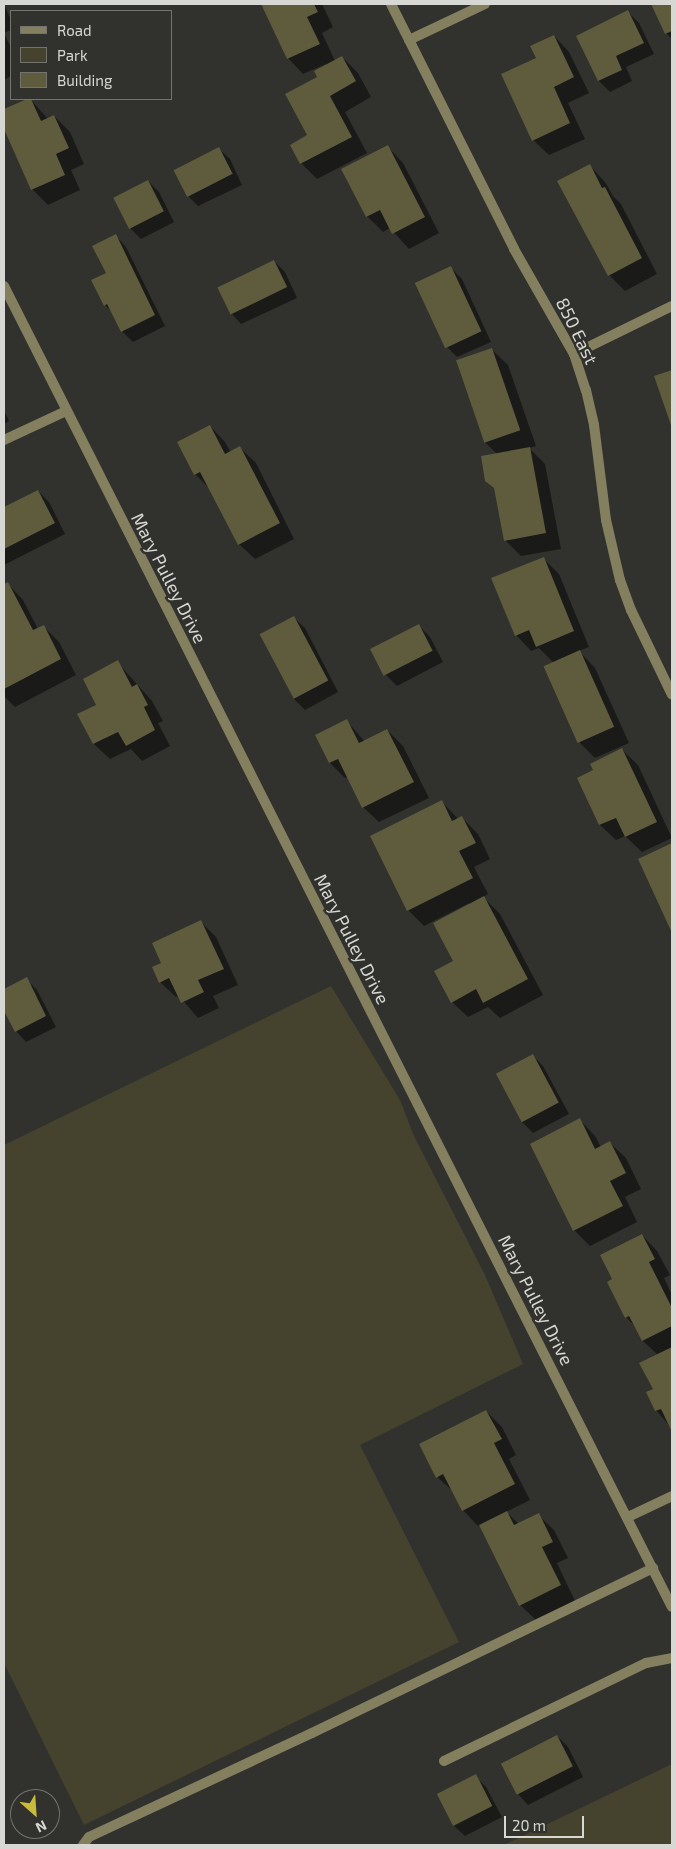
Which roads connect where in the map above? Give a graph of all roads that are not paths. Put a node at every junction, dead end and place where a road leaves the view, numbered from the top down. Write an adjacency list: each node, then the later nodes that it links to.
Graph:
1 (390, 4): 3 (street, 850 East)
2 (485, 4): 3 (street)
3 (409, 40): 6 (street, 850 East)
4 (4, 286): 7 (street, Mary Pulley Drive)
5 (672, 306): 6 (street)
6 (574, 354): 9 (street, 850 East)
7 (66, 411): 8 (street); 12 (street, Mary Pulley Drive)
8 (4, 440)
9 (668, 675): 10 (street, 850 East)
10 (672, 695)
11 (672, 1496): 12 (street)
12 (628, 1517): 13 (street, Mary Pulley Drive)
13 (653, 1568): 14 (street, Mary Pulley Drive); 17 (street)
14 (672, 1606)
15 (672, 1658): 16 (street)
16 (444, 1761)
17 (83, 1845)

